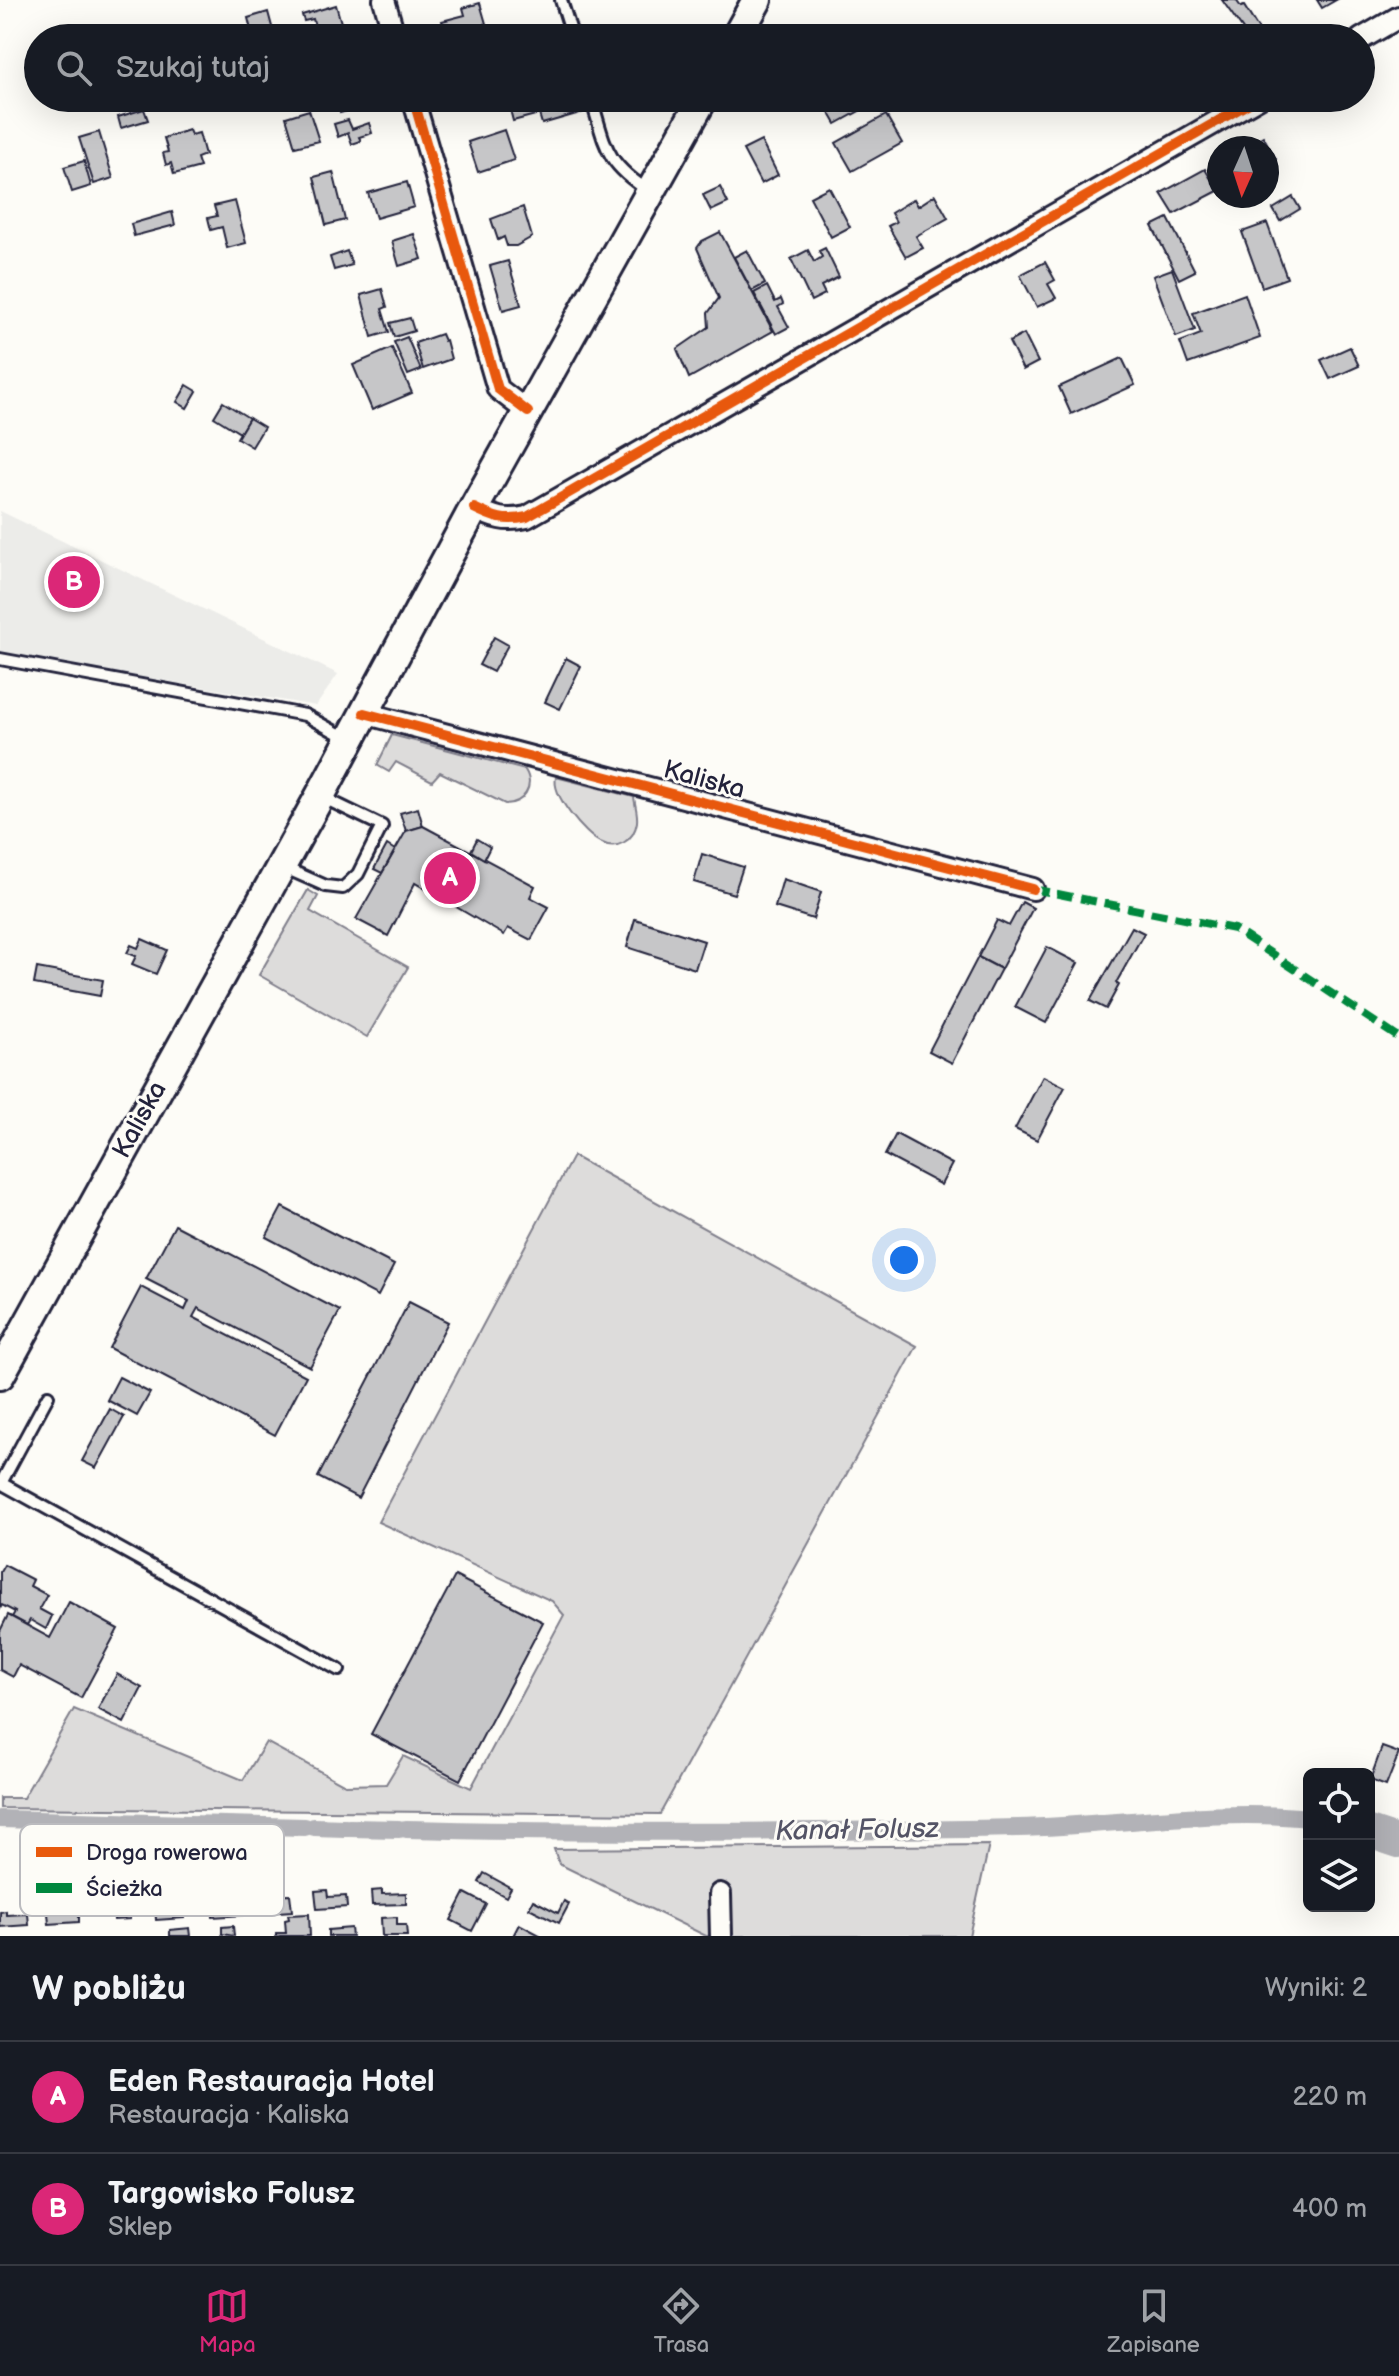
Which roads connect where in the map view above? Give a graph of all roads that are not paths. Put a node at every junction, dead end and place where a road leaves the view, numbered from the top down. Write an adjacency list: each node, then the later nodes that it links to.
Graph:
1 (384, 0): 5 (street)
2 (561, 0): 6 (lane)
3 (757, 0): 7 (main road)
4 (1399, 17): 8 (street)
5 (391, 24)
6 (569, 24)
7 (744, 24)
8 (1375, 31)
9 (417, 112): 14 (street)
10 (595, 112): 13 (lane)
11 (695, 112): 13 (main road)
12 (1234, 112): 15 (street)
13 (650, 192): 14 (main road)
14 (528, 412): 15 (main road)
15 (474, 508): 17 (main road)
16 (0, 659): 18 (lane)
17 (364, 713): 18 (main road, Kaliska); 21 (street, Kaliska)
18 (350, 740): 19 (main road, Kaliska)
19 (320, 796): 20 (main road, Kaliska); 20 (lane)
20 (281, 866): 22 (main road, Kaliska)
21 (1033, 889)
22 (0, 1375)
23 (48, 1396): 24 (lane)
24 (0, 1483): 25 (lane)
25 (339, 1670)
26 (720, 1894): 27 (street)
27 (721, 1936)

